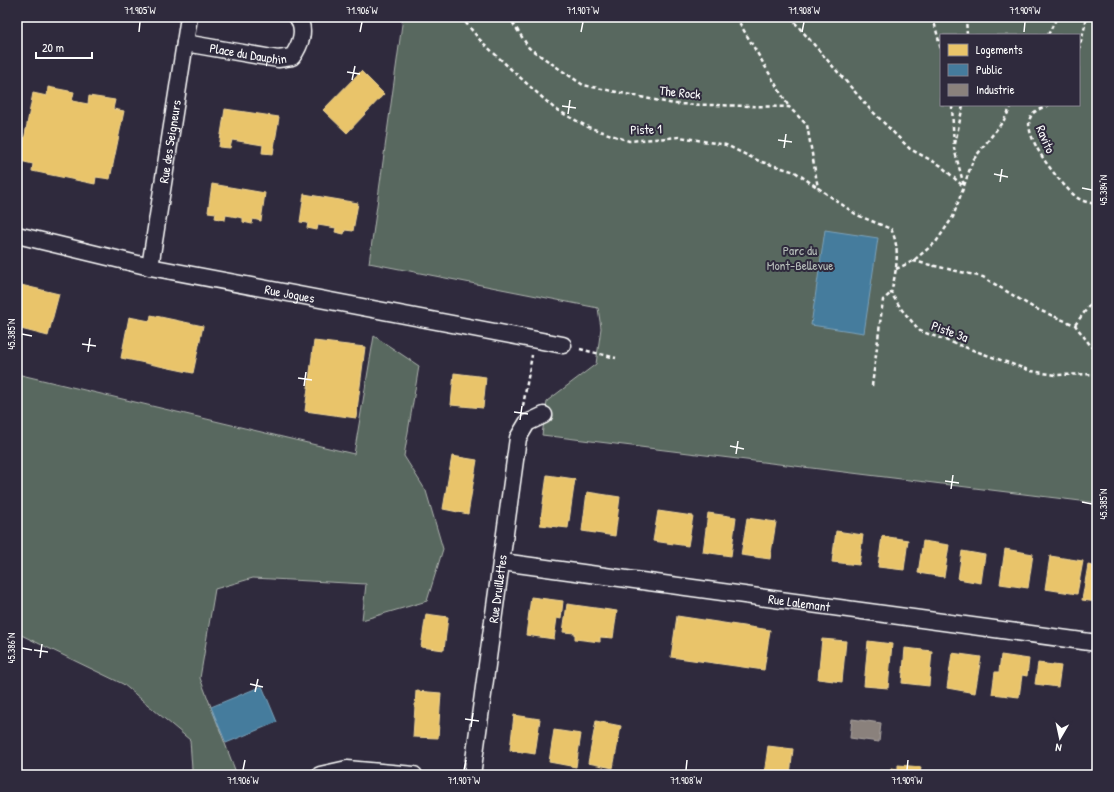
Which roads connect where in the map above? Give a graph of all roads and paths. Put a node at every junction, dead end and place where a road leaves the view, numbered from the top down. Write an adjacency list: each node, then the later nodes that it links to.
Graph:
1 (189, 17): 13 (street, Rue des Seigneurs)
2 (297, 17): 13 (street, Place du Dauphin)
3 (461, 17): 23 (path, Piste 1)
4 (509, 17): 20 (path, The Rock)
5 (736, 17): 20 (path)
6 (790, 17): 22 (path)
7 (933, 17): 14 (path)
8 (966, 17): 11 (path)
9 (1056, 17): 12 (path)
10 (1088, 17): 15 (path)
11 (966, 34)
12 (1049, 34)
13 (185, 43): 27 (street, Rue des Seigneurs)
14 (940, 46)
15 (1080, 46)
16 (952, 106): 21 (path)
17 (963, 106): 21 (path)
18 (1011, 106): 22 (path)
19 (1047, 106): 24 (path, Ravito)
20 (789, 107): 23 (path)
21 (954, 148): 22 (path)
22 (964, 187): 26 (path)
23 (818, 188): 28 (path, Piste 1)
24 (1097, 204)
25 (17, 235): 27 (street, Rue Jogues)
26 (914, 261): 28 (path); 31 (path)
27 (150, 267): 32 (street, Rue Jogues)
28 (896, 269): 29 (path)
29 (891, 293): 36 (path, Piste 3a); 37 (path)
30 (1097, 295): 31 (path)
31 (1075, 325): 34 (path)
32 (534, 339): 33 (street, Rue Jogues); 39 (path)
33 (563, 345): 35 (path)
34 (1097, 354)
35 (616, 358)
36 (1097, 374)
37 (872, 386)
38 (544, 415): 39 (street, Rue Druillettes)
39 (518, 438): 40 (street, Rue Druillettes)
40 (502, 562): 41 (street, Rue Lalemant); 44 (street, Rue Druillettes)
41 (1097, 643)
42 (320, 775): 43 (street)
43 (414, 775)
44 (472, 775)

